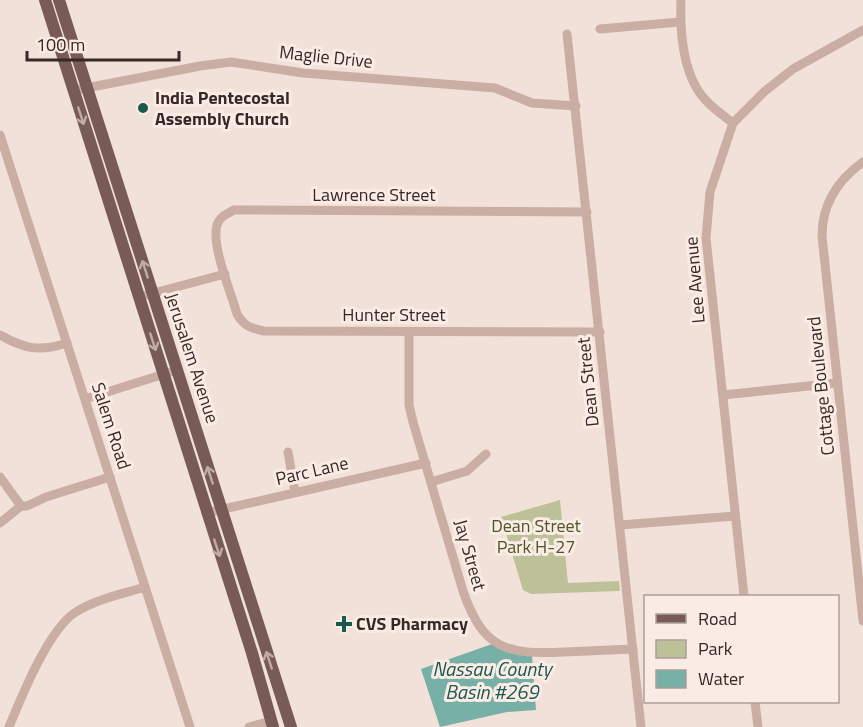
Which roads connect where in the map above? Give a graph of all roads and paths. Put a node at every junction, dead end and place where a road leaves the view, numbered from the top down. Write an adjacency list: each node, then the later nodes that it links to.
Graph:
1 (45, 0): 10 (main road, Jerusalem Avenue)
2 (59, 0): 9 (main road, Jerusalem Avenue)
3 (681, 0): 4 (street)
4 (680, 22): 5 (street); 12 (street)
5 (600, 29)
6 (860, 32): 8 (street); 12 (street, Lee Avenue)
7 (567, 34): 11 (street, Dean Street)
8 (863, 44)
9 (87, 88): 10 (street, Maglie Drive); 11 (street, Maglie Drive); 17 (main road, Jerusalem Avenue, one-way to 9)
10 (73, 90): 18 (main road, Jerusalem Avenue, one-way to 18)
11 (576, 106): 15 (street, Dean Street)
12 (733, 123): 26 (street, Lee Avenue)
13 (0, 135): 22 (street, Salem Road)
14 (863, 162): 25 (street, Cottage Boulevard)
15 (587, 212): 16 (street, Lawrence Street); 20 (street, Dean Street)
16 (225, 274): 17 (street); 19 (street, Hunter Street)
17 (153, 293): 18 (street); 23 (main road, Jerusalem Avenue)
18 (138, 297): 24 (main road, Jerusalem Avenue, one-way to 24)
19 (409, 332): 20 (street, Hunter Street); 30 (street, Jay Street)
20 (600, 332): 40 (street, Dean Street)
21 (0, 335): 22 (street)
22 (67, 343): 27 (street, Salem Road)
23 (177, 370): 24 (street); 36 (main road, Jerusalem Avenue, one-way to 23)
24 (164, 374): 27 (street); 37 (main road, Jerusalem Avenue)
25 (837, 383): 26 (street); 41 (street, Cottage Boulevard)
26 (723, 395): 38 (street, Lee Avenue)
27 (85, 399): 32 (street, Salem Road)
28 (288, 452): 34 (street)
29 (486, 454): 33 (street)
30 (426, 463): 33 (street, Jay Street); 34 (street, Parc Lane)
31 (0, 477): 35 (street)
32 (110, 477): 35 (street); 42 (street, Salem Road)
33 (431, 482): 45 (street, Jay Street)
34 (295, 492): 36 (street, Parc Lane)
35 (21, 506): 39 (street)
36 (221, 510): 37 (street, Parc Lane); 51 (main road, Jerusalem Avenue, one-way to 36)
37 (206, 513): 47 (main road, Jerusalem Avenue, one-way to 47)
38 (735, 516): 40 (street); 43 (street, Lee Avenue)
39 (0, 524)
40 (620, 525): 45 (street, Dean Street)
41 (860, 572): 44 (street, Cottage Boulevard)
42 (145, 587): 49 (street); 50 (street, Salem Road)
43 (744, 595)
44 (863, 621)
45 (633, 649): 52 (street, Dean Street)
46 (755, 703): 53 (street)
47 (272, 724): 48 (street)
48 (255, 726)
49 (9, 727)
50 (190, 727)
51 (291, 727)
52 (641, 727)
53 (758, 727)

